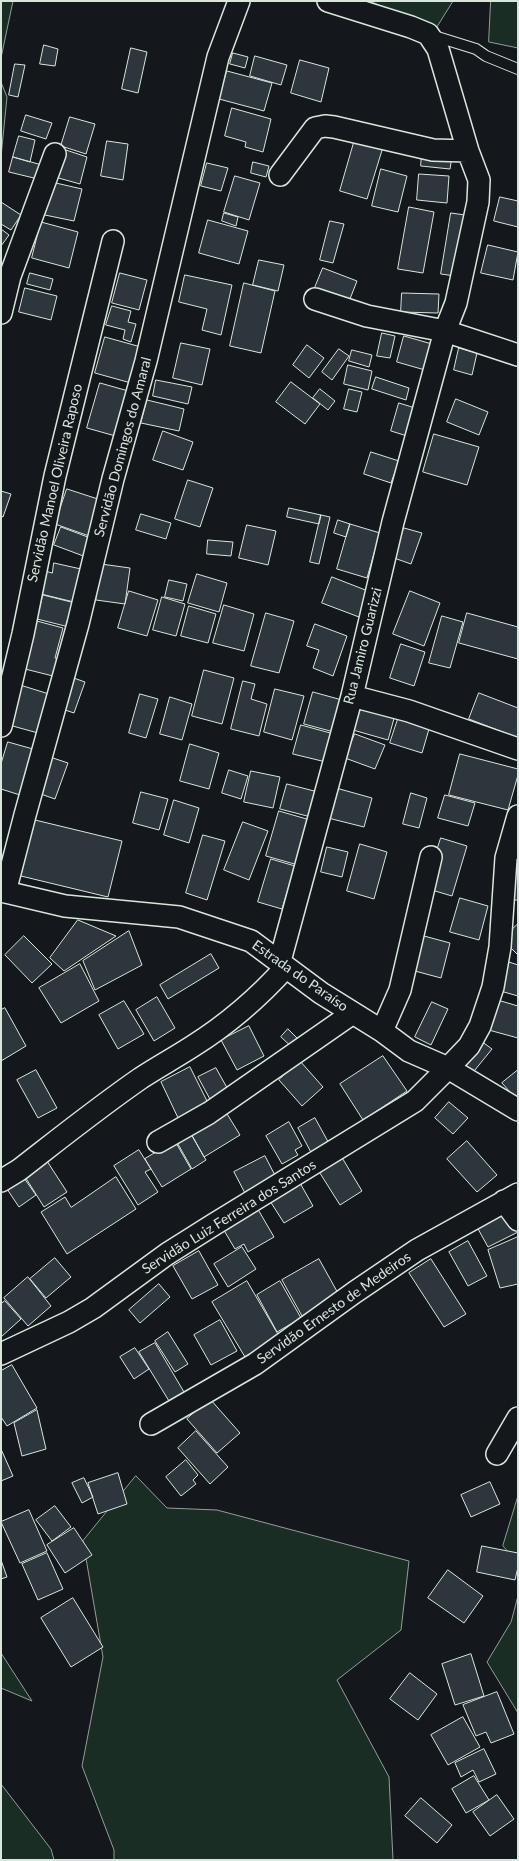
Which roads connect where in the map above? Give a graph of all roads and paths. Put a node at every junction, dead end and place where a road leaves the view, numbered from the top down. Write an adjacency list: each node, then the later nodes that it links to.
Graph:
1 (239, 1): 18 (street, Servidão Domingos do Amaral)
2 (342, 3): 3 (street)
3 (428, 34): 4 (lane); 5 (street, Rua Jamiro Guarizzi)
4 (518, 69)
5 (468, 151): 7 (street); 11 (street, Rua Jamiro Guarizzi)
6 (55, 154): 10 (street)
7 (280, 176)
8 (113, 241): 14 (street, Servidão Manoel Oliveira Raposo)
9 (315, 299): 11 (street)
10 (1, 313)
11 (446, 331): 12 (street); 13 (street, Rua Jamiro Guarizzi)
12 (518, 355)
13 (352, 696): 15 (street); 19 (street, Rua Jamiro Guarizzi)
14 (1, 726)
15 (518, 748)
16 (518, 816): 22 (street, Servidão Luiz Ferreira dos Santos)
17 (431, 857): 21 (street)
18 (3, 892): 19 (street, Estrada do Paraíso)
19 (283, 964): 20 (street, Estrada do Paraíso); 25 (street)
20 (353, 1013): 21 (street, Estrada do Paraíso); 24 (street)
21 (382, 1031): 22 (street, Estrada do Paraíso)
22 (448, 1068): 23 (street, Estrada do Paraíso); 28 (street, Servidão Luiz Ferreira dos Santos)
23 (518, 1110)
24 (158, 1142)
25 (1, 1181)
26 (511, 1198): 27 (street); 30 (street, Servidão Ernesto de Medeiros)
27 (518, 1220)
28 (1, 1354)
29 (518, 1418): 31 (street)
30 (151, 1424)
31 (497, 1454)

